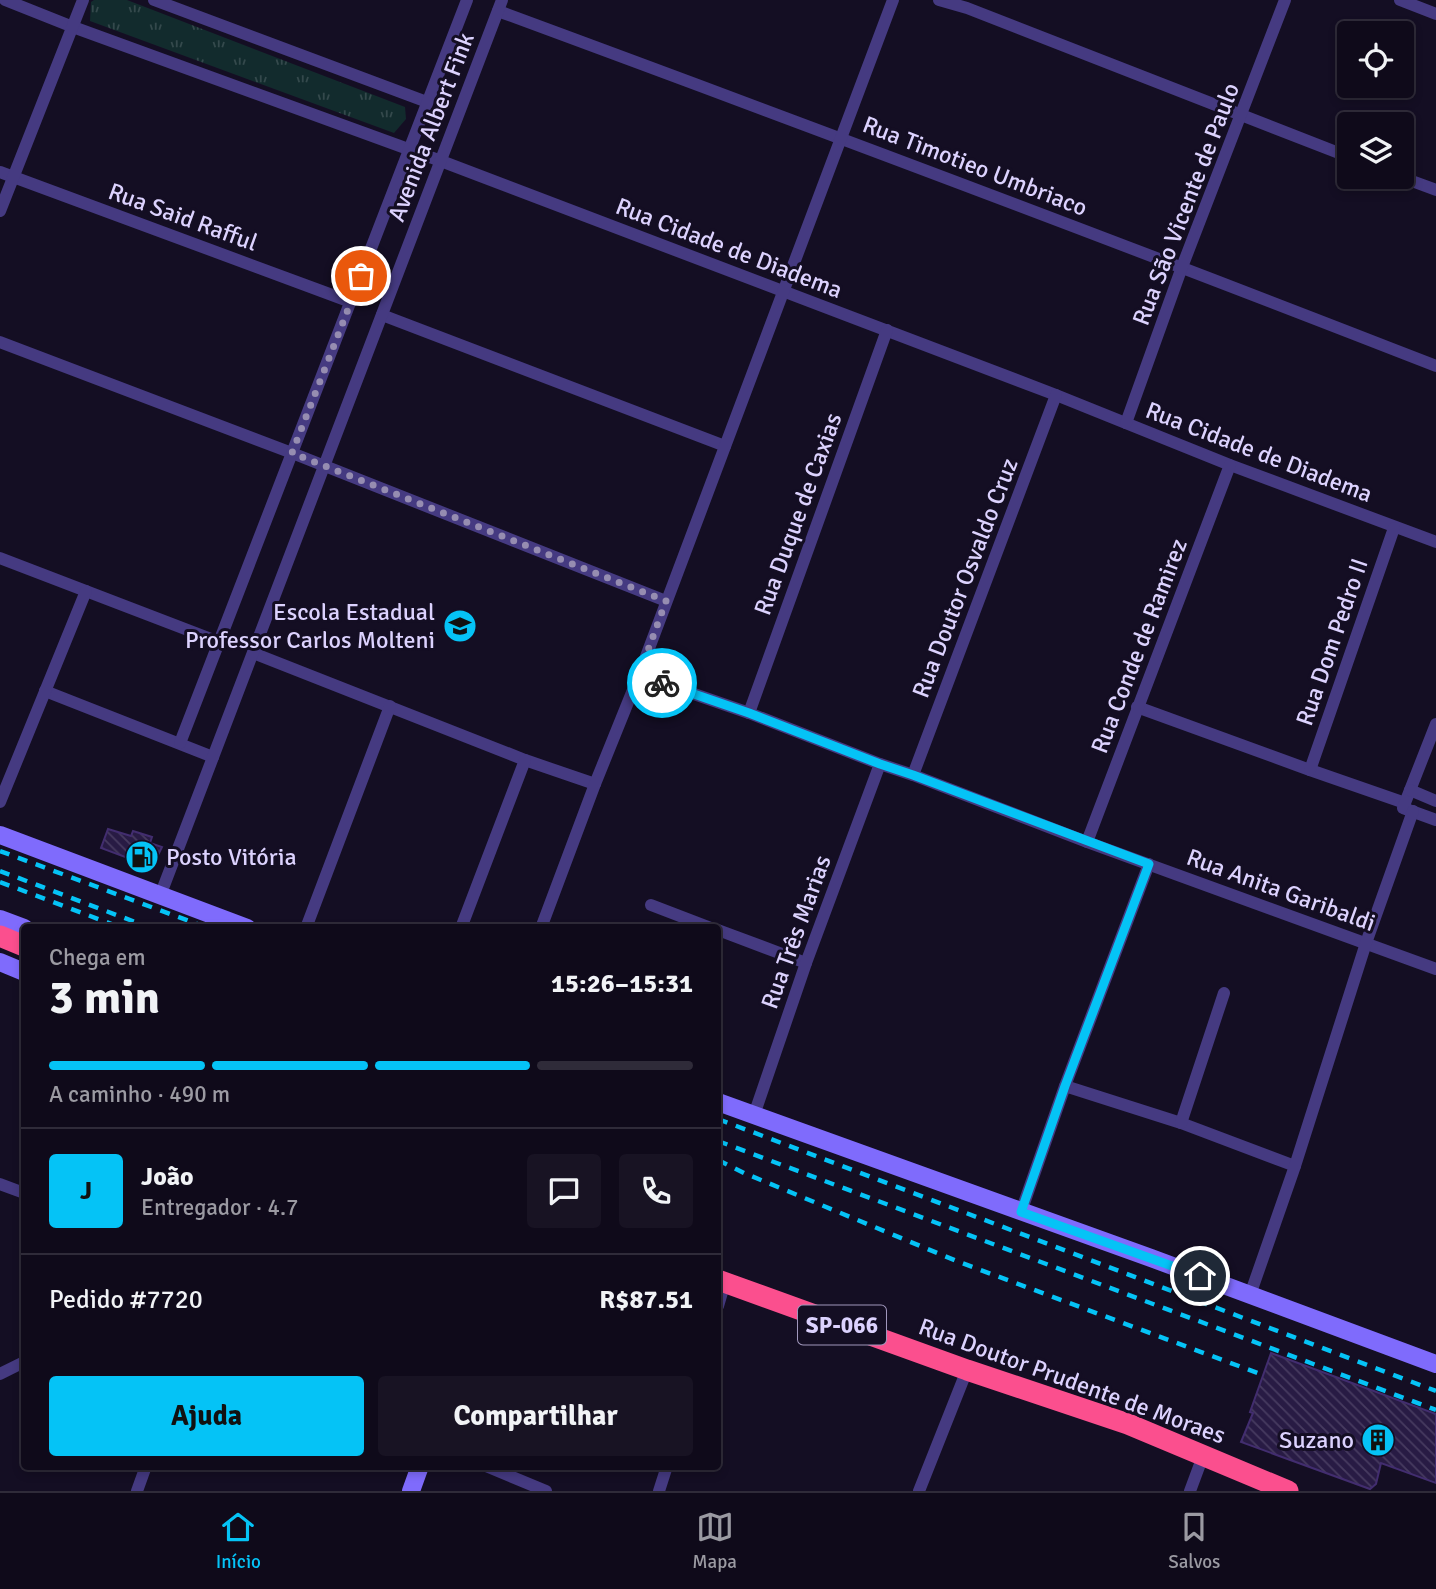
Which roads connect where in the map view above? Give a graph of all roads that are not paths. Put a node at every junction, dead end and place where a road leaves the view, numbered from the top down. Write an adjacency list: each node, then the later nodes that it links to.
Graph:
1 (5, 0): 11 (street, Rua Cidade de Diadema)
2 (83, 0): 11 (street)
3 (154, 0): 12 (street)
4 (467, 0): 12 (street, Avenida Albert Fink)
5 (893, 0): 14 (street)
6 (939, 0): 13 (street)
7 (1285, 0): 13 (street, Rua São Vicente de Paulo)
8 (1400, 0): 10 (street)
9 (500, 6): 14 (street, Rua Timotieo Umbriaco); 17 (street, Avenida Albert Fink)
10 (1436, 14)
11 (74, 27): 15 (street, Rua Cidade de Diadema); 19 (street)
12 (427, 102): 15 (street, Avenida Albert Fink)
13 (1242, 116): 16 (street); 23 (street, Rua São Vicente de Paulo)
14 (842, 138): 23 (street, Rua Timotieo Umbriaco); 24 (street)
15 (410, 150): 17 (street, Rua Cidade de Diadema); 25 (street, Avenida Albert Fink)
16 (1337, 152)
17 (440, 161): 24 (street, Rua Cidade de Diadema); 26 (street, Avenida Albert Fink)
18 (0, 172): 19 (street, Rua Said Rafful)
19 (13, 177): 22 (street); 25 (street, Rua Said Rafful)
20 (1414, 182): 21 (street)
21 (1436, 190)
22 (0, 211)
23 (1182, 267): 29 (street, Rua Timotieo Umbriaco); 31 (street, Rua São Vicente de Paulo)
24 (782, 291): 27 (street, Rua Cidade de Diadema); 32 (street)
25 (351, 302): 33 (street, Avenida Albert Fink)
26 (382, 315): 32 (street); 35 (street, Avenida Albert Fink)
27 (887, 330): 30 (street, Rua Cidade de Diadema); 47 (street, Rua Duque de Caxias)
28 (0, 342): 33 (street)
29 (1436, 366)
30 (1056, 395): 31 (street, Rua Cidade de Diadema); 54 (street, Rua Doutor Osvaldo Cruz)
31 (1126, 423): 34 (street, Rua Cidade de Diadema)
32 (725, 446): 40 (street)
33 (292, 453): 35 (street); 41 (street, Avenida Albert Fink)
34 (1230, 465): 36 (street, Rua Cidade de Diadema); 46 (street, Rua Conde de Ramirez)
35 (324, 466): 40 (street); 42 (street, Avenida Albert Fink)
36 (1394, 528): 37 (street, Rua Cidade de Diadema); 53 (street, Rua Dom Pedro II)
37 (1436, 542)
38 (0, 558): 39 (street)
39 (86, 591): 41 (street); 44 (street)
40 (666, 601): 43 (street)
41 (219, 642): 49 (street, Avenida Albert Fink)
42 (253, 653): 45 (street); 50 (street, Avenida Albert Fink)
43 (639, 675): 47 (street, Rua Anita Garibaldi); 55 (street)
44 (45, 691): 49 (street); 58 (street)
45 (390, 706): 51 (street); 67 (street)
46 (1138, 707): 53 (street); 61 (street, Rua Conde de Ramirez)
47 (749, 713): 52 (street, Rua Anita Garibaldi)
48 (1436, 724): 56 (street)
49 (180, 743): 50 (street)
50 (213, 757): 63 (street, Avenida Albert Fink)
51 (526, 760): 55 (street); 68 (street)
52 (880, 764): 54 (street, Rua Anita Garibaldi); 79 (street, Rua Três Marias)
53 (1310, 770): 59 (street)
54 (913, 775): 61 (street, Rua Anita Garibaldi)
55 (595, 784): 69 (street)
56 (1410, 790): 57 (street); 59 (street)
57 (1435, 797): 59 (street)
58 (0, 802)
59 (1417, 811): 74 (street)
60 (0, 835): 63 (street)
61 (1087, 842): 62 (street, Rua Anita Garibaldi)
62 (1149, 864): 74 (street, Rua Anita Garibaldi); 83 (street)
63 (160, 896): 66 (street)
64 (651, 905): 70 (street)
65 (0, 919): 71 (street)
66 (236, 924)
67 (308, 924)
68 (463, 924)
69 (542, 924)
70 (701, 924)
71 (21, 927)
72 (721, 931): 79 (street)
73 (0, 936): 75 (highway)
74 (1366, 943): 80 (street, Rua Anita Garibaldi); 87 (street)
75 (21, 945)
76 (0, 947): 77 (highway)
77 (21, 955)
78 (0, 962): 81 (street)
79 (806, 963): 85 (street, Rua Três Marias)
80 (1436, 969)
81 (21, 971)
82 (1224, 993): 86 (street)
83 (1065, 1086): 86 (street); 90 (street)
84 (721, 1103): 85 (street)
85 (754, 1115): 90 (street)
86 (1181, 1123): 87 (street)
87 (1295, 1166): 92 (street)
88 (0, 1184): 89 (street)
89 (21, 1192)
90 (1021, 1212): 92 (street)
91 (721, 1281): 95 (highway, Rua Doutor Prudente de Moraes / SP-066)
92 (1250, 1295): 94 (street)
93 (21, 1364): 96 (street)
94 (1436, 1364)
95 (967, 1370): 97 (highway, Rua Doutor Prudente de Moraes / SP-066); 106 (street)
96 (0, 1374)
97 (1203, 1456): 107 (street); 108 (highway, Rua Doutor Prudente de Moraes / SP-066)
98 (145, 1470): 102 (street)
99 (419, 1470): 103 (street)
100 (496, 1470): 104 (street)
101 (666, 1470): 105 (street)
102 (137, 1491)
103 (411, 1491)
104 (546, 1491)
105 (659, 1491)
106 (919, 1491)
107 (1190, 1491)
108 (1288, 1491)

